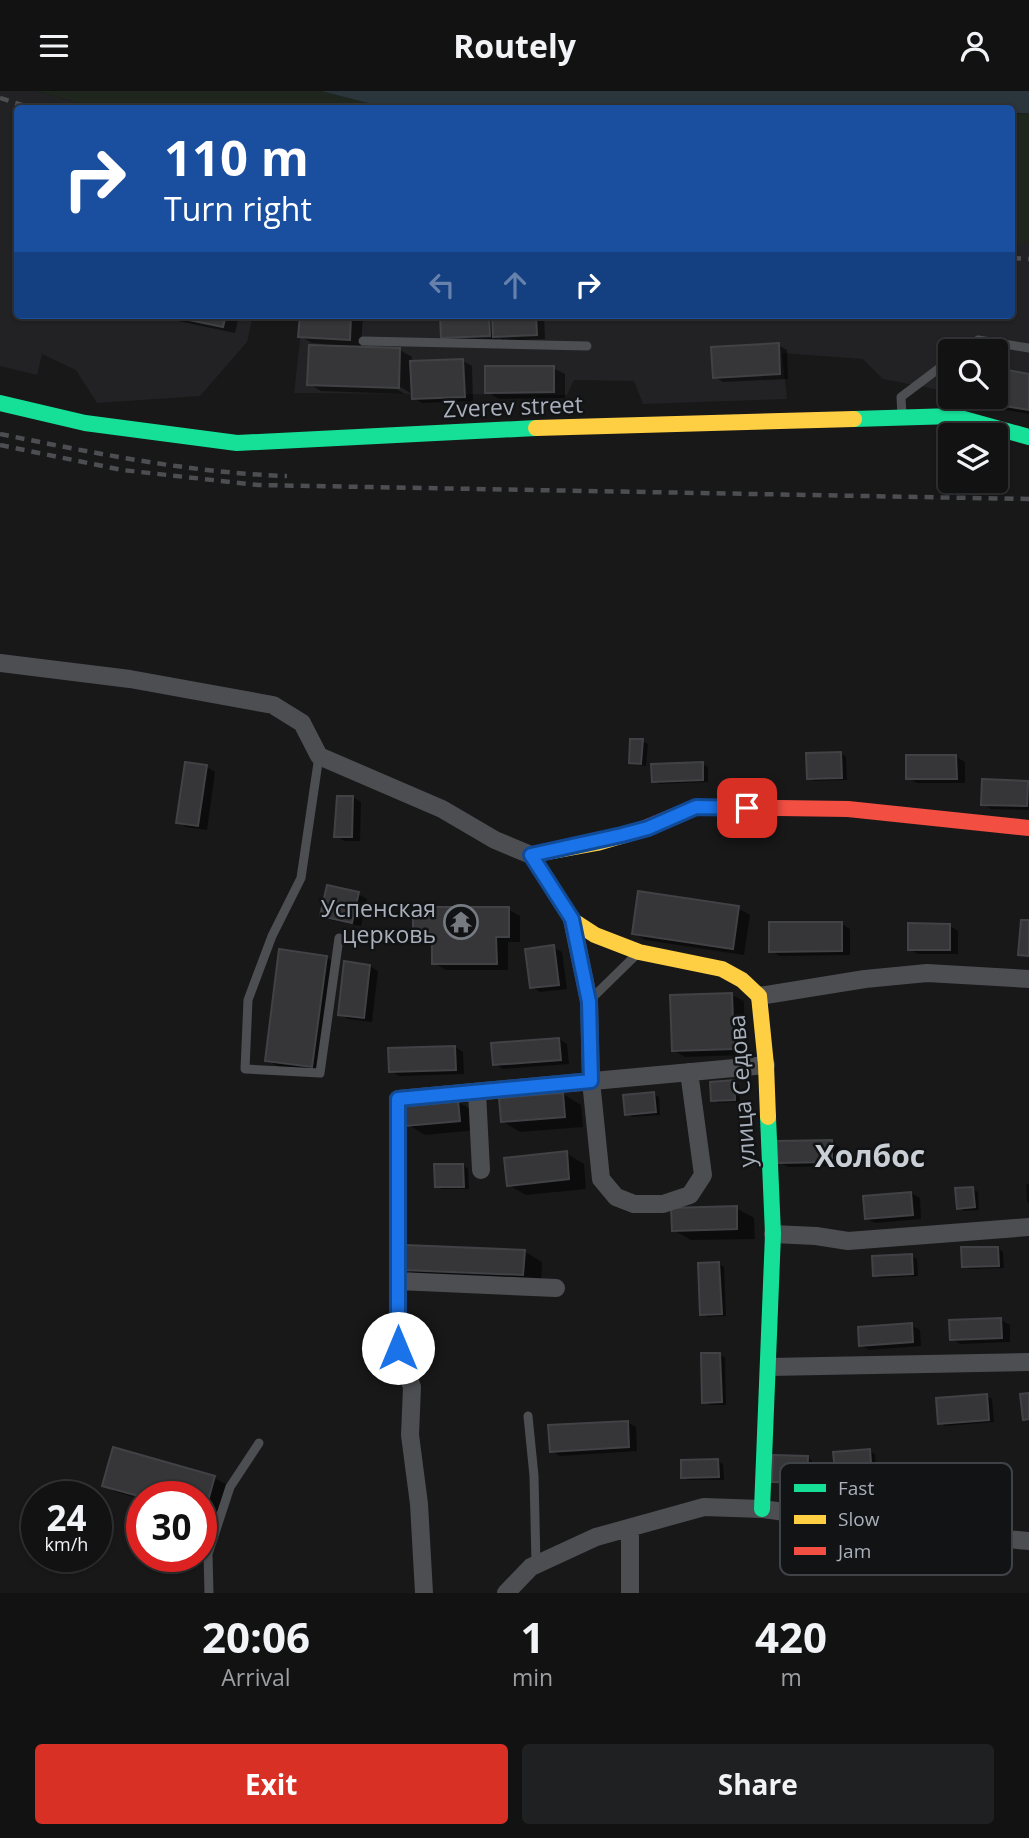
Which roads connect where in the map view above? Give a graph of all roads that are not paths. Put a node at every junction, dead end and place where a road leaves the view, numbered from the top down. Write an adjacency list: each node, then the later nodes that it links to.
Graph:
1 (363, 341): 3 (lane)
2 (1008, 345): 4 (lane)
3 (587, 346)
4 (1029, 348)
5 (938, 369): 7 (lane)
6 (0, 403): 7 (street, Zverev street)
7 (902, 418): 8 (street, Zverev street)
8 (1029, 437)
9 (0, 663): 10 (street)
10 (319, 756): 12 (street); 14 (lane)
11 (1029, 828): 12 (street)
12 (531, 855): 13 (street, улица Седова)
13 (572, 919): 15 (street, улица Седова); 18 (street)
14 (339, 938)
15 (639, 952): 17 (street, улица Седова); 18 (lane)
16 (1029, 979): 17 (street)
17 (759, 996): 19 (street, улица Седова)
18 (589, 1002): 21 (street)
19 (766, 1065): 20 (street); 25 (street, улица Седова)
20 (689, 1072): 21 (street); 21 (street)
21 (591, 1081): 22 (street)
22 (477, 1091): 23 (street); 26 (street)
23 (481, 1170)
24 (1029, 1227): 25 (street)
25 (773, 1234): 29 (street, улица Седова)
26 (398, 1281): 27 (street); 37 (street)
27 (556, 1288)
28 (1029, 1362): 29 (street)
29 (769, 1367): 32 (street, улица Седова)
30 (528, 1416): 35 (lane)
31 (259, 1443): 36 (lane)
32 (762, 1509): 33 (street); 34 (street)
33 (780, 1511)
34 (630, 1528): 35 (street); 39 (street)
35 (537, 1564): 38 (street)
36 (209, 1593)
37 (424, 1593)
38 (506, 1593)
39 (630, 1593)

